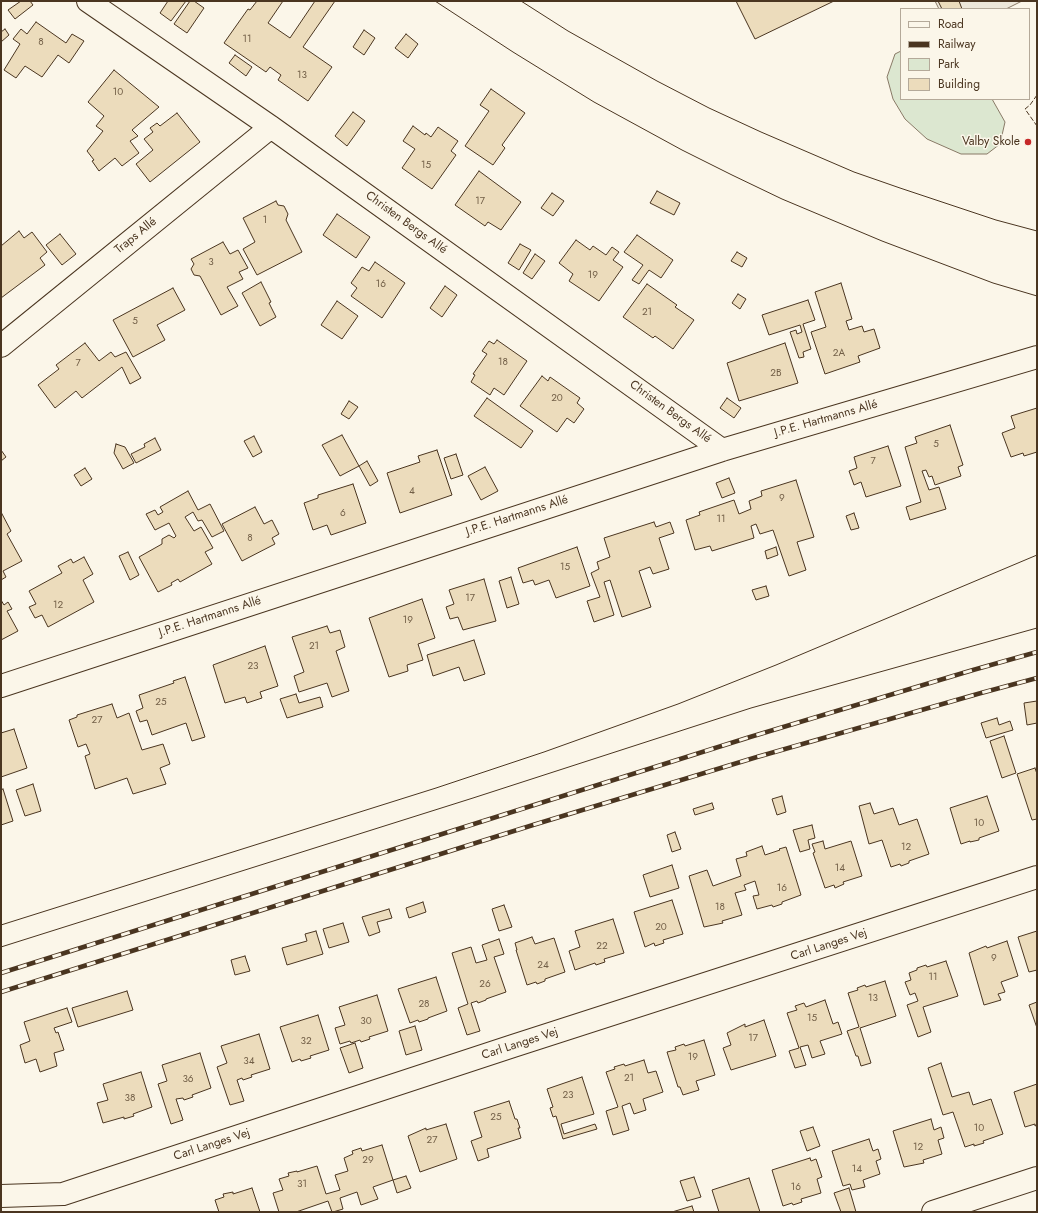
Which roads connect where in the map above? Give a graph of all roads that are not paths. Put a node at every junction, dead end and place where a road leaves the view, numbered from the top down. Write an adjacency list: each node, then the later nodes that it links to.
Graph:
1 (88, 1): 2 (street, Christen Bergs Allé)
2 (272, 126): 3 (street, Traps Allé); 5 (street, Christen Bergs Allé)
3 (1, 346)
4 (1037, 357): 5 (street, J.P.E. Hartmanns Allé)
5 (722, 450): 6 (street, J.P.E. Hartmanns Allé)
6 (1, 686)
7 (1037, 877): 9 (street, Carl Langes Vej)
8 (1037, 1178): 10 (street)
9 (1, 1196)
10 (933, 1212)

